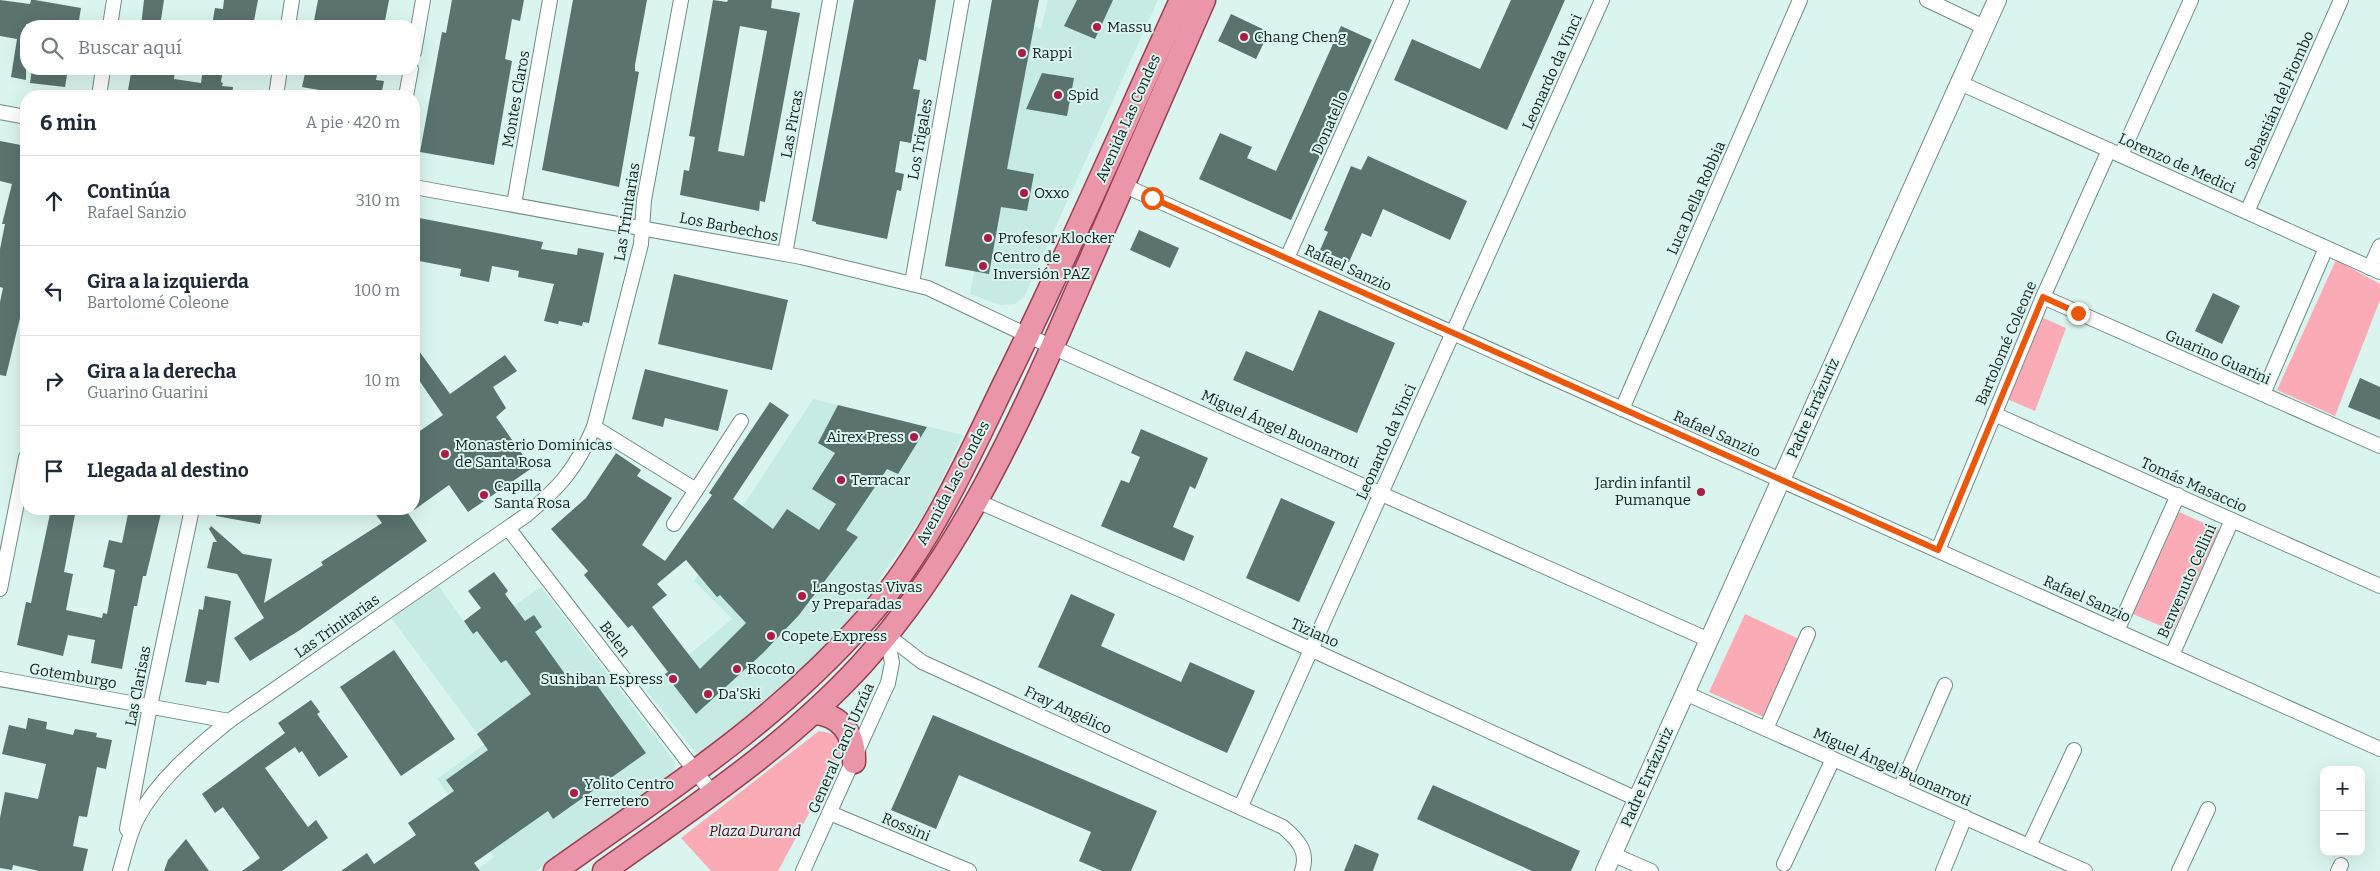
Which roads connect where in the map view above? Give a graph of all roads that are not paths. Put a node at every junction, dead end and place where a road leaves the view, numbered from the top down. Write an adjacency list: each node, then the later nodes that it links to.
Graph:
1 (114, 0): 17 (street)
2 (292, 0): 18 (street)
3 (423, 0): 19 (street)
4 (550, 0): 33 (street, Montes Claros)
5 (681, 0): 35 (street, Las Trinitarias)
6 (830, 0): 38 (street, Las Pircas)
7 (962, 0): 41 (street, Los Trigales)
8 (1181, 0): 44 (main road, Avenida Las Condes)
9 (1204, 0): 31 (main road, Avenida Las Condes)
10 (1402, 0): 39 (street, Donatello)
11 (1602, 0): 43 (street, Leonardo da Vinci)
12 (1800, 0): 47 (street, Luca Della Robbia)
13 (1927, 0): 20 (street)
14 (1997, 0): 20 (street, Padre Errázuriz)
15 (2191, 0): 30 (street, Bartolomé Coleone)
16 (2341, 0): 34 (street, Sebastián del Piombo)
17 (111, 20)
18 (289, 20)
19 (420, 20)
20 (1984, 27): 24 (street, Padre Errázuriz)
21 (102, 75): 25 (street)
22 (279, 75): 26 (street)
23 (410, 75): 27 (street)
24 (1960, 83): 30 (street, Lorenzo de Medici); 52 (street, Padre Errázuriz)
25 (100, 90)
26 (277, 90)
27 (407, 90)
28 (0, 112): 29 (street)
29 (20, 116)
30 (2115, 153): 34 (street, Lorenzo de Medici); 42 (street, Bartolomé Coleone)
31 (1123, 185): 39 (street, Rafael Sanzio); 45 (main road, Avenida Las Condes)
32 (420, 188): 33 (street, Los Barbechos)
33 (514, 204): 35 (street, Los Barbechos)
34 (2247, 212): 37 (street, Lorenzo de Medici)
35 (641, 227): 38 (street, Los Barbechos); 50 (street, Las Trinitarias)
36 (2380, 246): 40 (street)
37 (2326, 248): 40 (street, Lorenzo de Medici); 46 (street)
38 (785, 254): 41 (street, Los Barbechos)
39 (1287, 258): 43 (street, Rafael Sanzio)
40 (2375, 270)
41 (912, 283): 44 (street, Los Barbechos)
42 (2043, 297): 46 (street, Guarino Guarini); 48 (street, Bartolomé Coleone)
43 (1453, 333): 47 (street, Rafael Sanzio); 55 (street, Leonardo da Vinci)
44 (1029, 334): 45 (street, Miguel Ángel Buonarroti); 82 (main road, Avenida Las Condes)
45 (1052, 347): 55 (street, Miguel Ángel Buonarroti); 57 (main road, Avenida Las Condes)
46 (2263, 394): 51 (street, Guarino Guarini)
47 (1622, 409): 52 (street, Rafael Sanzio)
48 (1994, 414): 56 (street, Tomás Masaccio); 62 (street, Bartolomé Coleone)
49 (741, 421): 54 (street)
50 (594, 427): 54 (street); 61 (street, Las Trinitarias)
51 (2380, 446)
52 (1781, 480): 62 (street, Rafael Sanzio); 68 (street, Padre Errázuriz)
53 (20, 487): 64 (street)
54 (696, 490): 60 (street)
55 (1381, 492): 68 (street, Miguel Ángel Buonarroti); 69 (street, Leonardo da Vinci)
56 (2178, 495): 59 (street, Tomás Masaccio); 65 (street)
57 (977, 501): 67 (main road, Avenida Las Condes); 69 (street, Tiziano)
58 (191, 515): 74 (street, Las Clarisas)
59 (2232, 520): 63 (street, Tomás Masaccio); 70 (street, Benvenuto Cellini)
60 (674, 524)
61 (508, 528): 76 (street, Las Trinitarias); 82 (street, Belen)
62 (1938, 550): 65 (street, Rafael Sanzio)
63 (2380, 586)
64 (0, 589)
65 (2117, 631): 70 (street, Rafael Sanzio)
66 (1808, 634): 77 (street)
67 (887, 635): 75 (main road, Avenida Las Condes); 81 (street, General Carol Urzúa); 86 (street, Fray Angélico)
68 (1709, 640): 73 (street, Padre Errázuriz)
69 (1311, 649): 85 (street, Tiziano); 86 (street, Leonardo da Vinci)
70 (2172, 655): 78 (street, Rafael Sanzio)
71 (0, 679): 74 (street, Gotemburgo)
72 (1945, 685): 83 (street)
73 (1685, 693): 77 (street, Miguel Ángel Buonarroti); 85 (street, Padre Errázuriz)
74 (150, 706): 76 (street, Gotemburgo); 93 (street, Las Clarisas)
75 (813, 713): 81 (main road); 84 (main road, Avenida Las Condes)
76 (229, 721): 93 (street, Las Trinitarias)
77 (1766, 729): 80 (street, Miguel Ángel Buonarroti)
78 (2380, 749)
79 (2074, 750): 90 (street)
80 (1834, 759): 83 (street, Miguel Ángel Buonarroti); 92 (street)
81 (854, 762): 88 (street, General Carol Urzúa)
82 (696, 772): 84 (street, Belen); 94 (main road, Avenida Las Condes)
83 (1900, 788): 89 (street, Miguel Ángel Buonarroti)
84 (713, 794): 95 (main road, Avenida Las Condes)
85 (1637, 799): 91 (street, Padre Errázuriz)
86 (1241, 806): 98 (street)
87 (2208, 809): 103 (street)
88 (830, 813): 96 (street, General Carol Urzúa); 97 (street, Rossini)
89 (1964, 818): 90 (street, Miguel Ángel Buonarroti); 101 (street)
90 (2029, 846): 102 (street, Miguel Ángel Buonarroti)
91 (1612, 854): 99 (street, Padre Errázuriz); 100 (street)
92 (1784, 864)
93 (119, 871)
94 (555, 871)
95 (604, 871)
96 (803, 871)
97 (969, 871)
98 (1302, 871)
99 (1605, 871)
100 (1651, 871)
101 (1943, 871)
102 (2085, 871)
103 (2179, 871)

